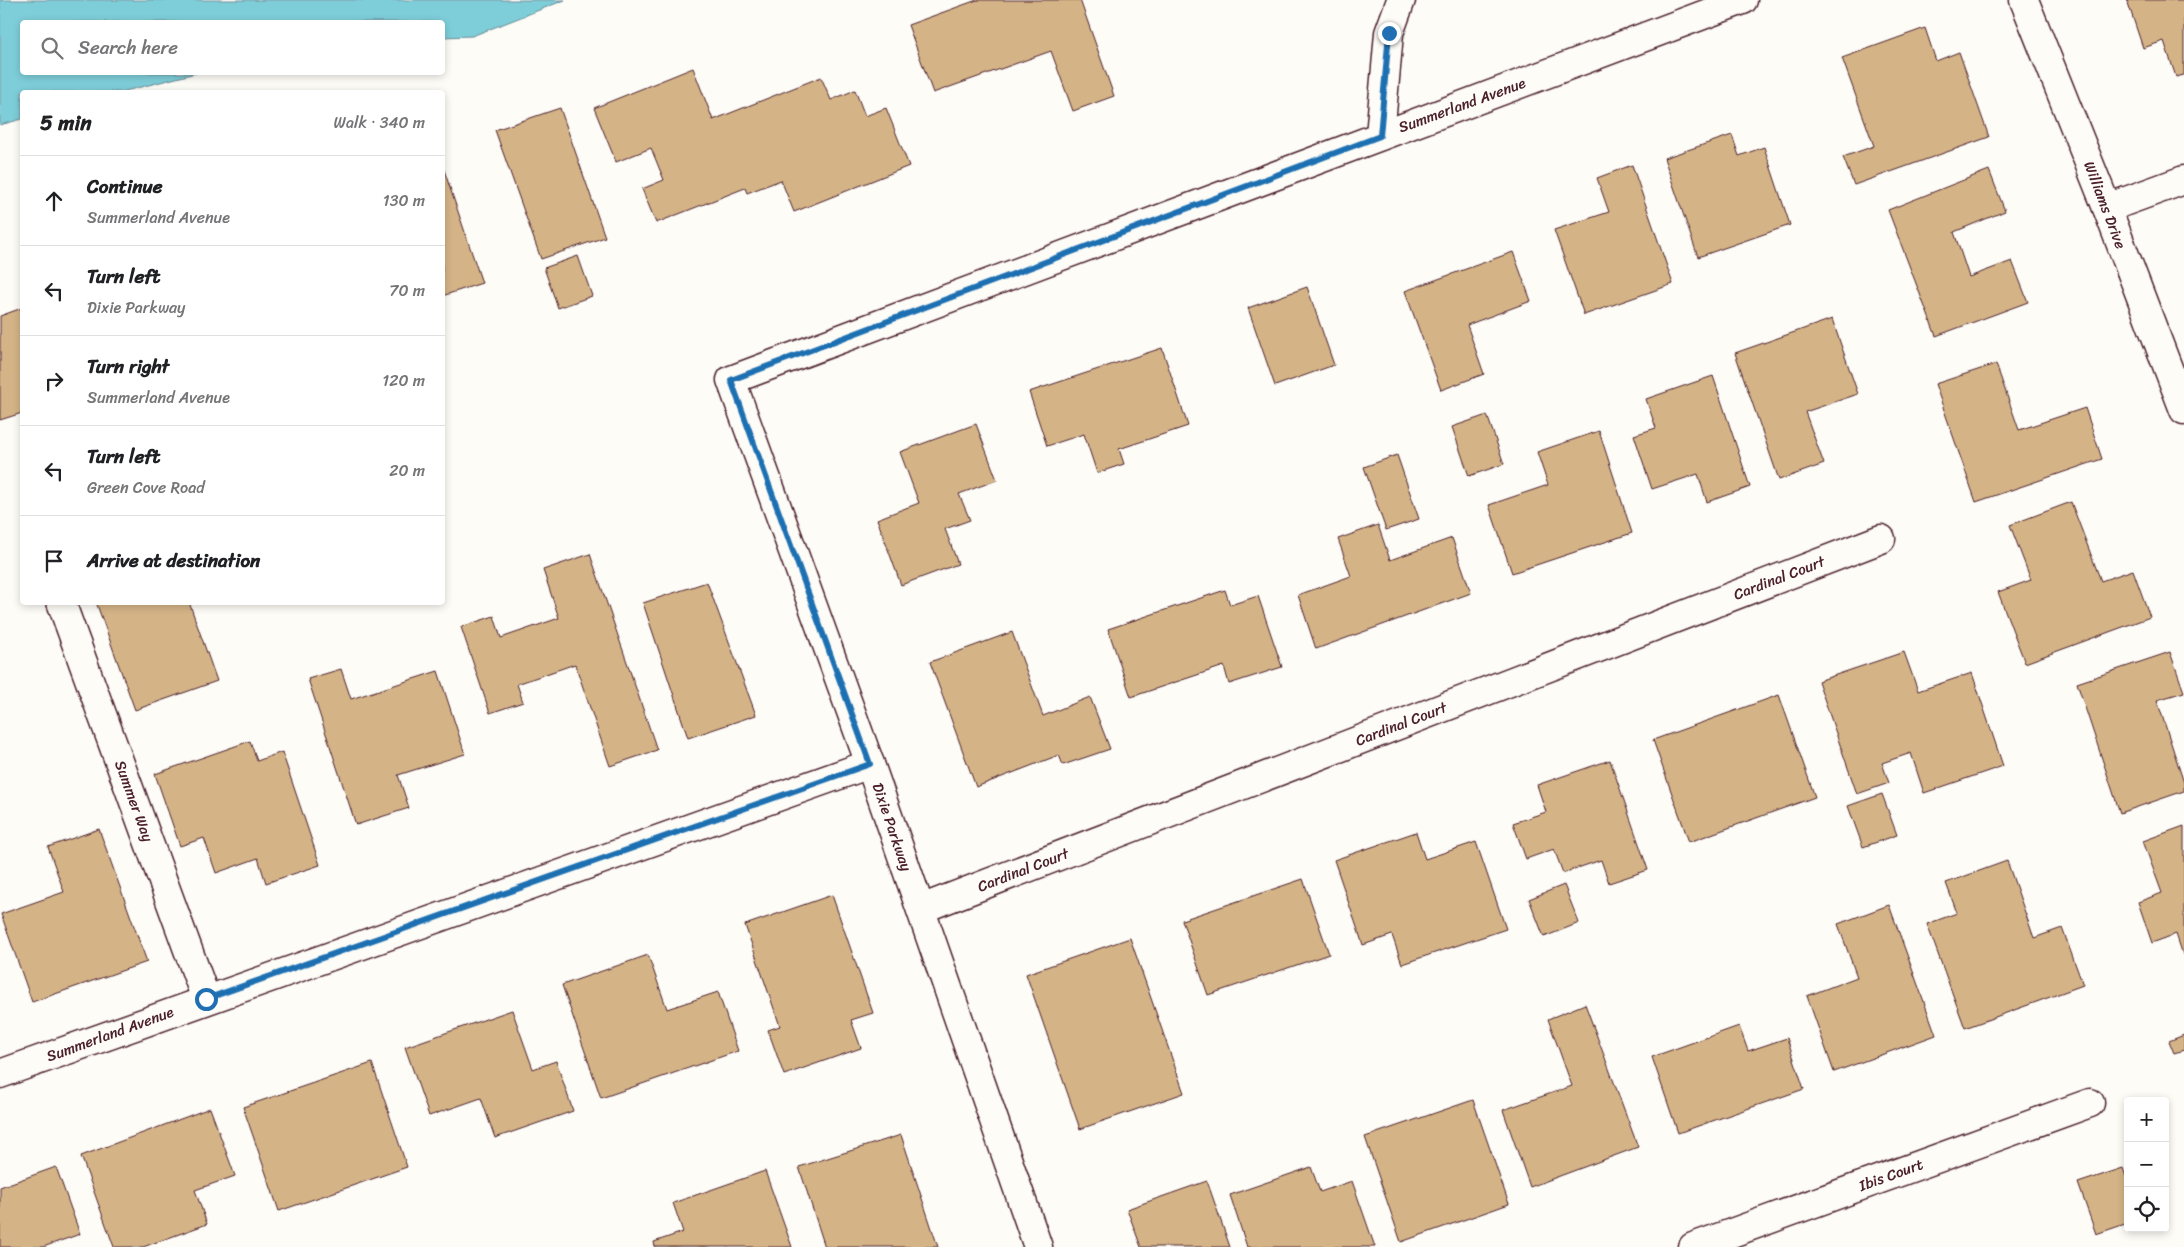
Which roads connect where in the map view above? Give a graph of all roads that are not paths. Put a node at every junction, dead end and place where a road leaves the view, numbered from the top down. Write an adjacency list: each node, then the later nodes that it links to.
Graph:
1 (1401, 0): 4 (street)
2 (1744, 0): 4 (street, Summerland Avenue)
3 (2024, 0): 6 (street, Williams Drive)
4 (1380, 136): 7 (street, Summerland Avenue)
5 (2184, 180): 6 (street)
6 (2107, 208): 8 (street, Williams Drive)
7 (731, 380): 11 (street, Dixie Parkway)
8 (2184, 410)
9 (1881, 539): 12 (street, Cardinal Court)
10 (62, 605): 13 (street, Summer Way)
11 (870, 764): 12 (street, Dixie Parkway); 13 (street, Summerland Avenue)
12 (921, 909): 16 (street, Dixie Parkway)
13 (206, 999): 14 (street, Summerland Avenue)
14 (0, 1074)
15 (2090, 1103): 17 (street, Ibis Court)
16 (1038, 1247)
17 (1693, 1247)

